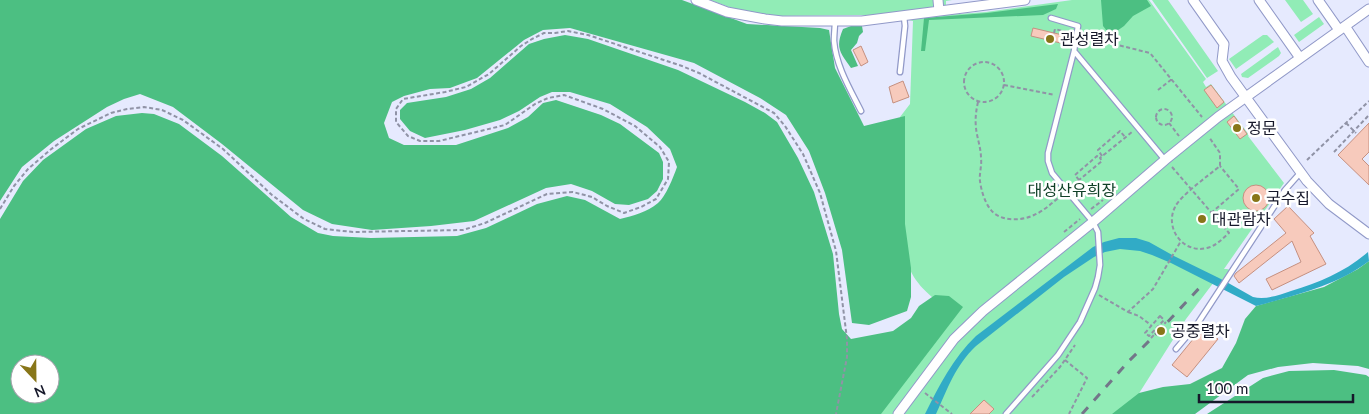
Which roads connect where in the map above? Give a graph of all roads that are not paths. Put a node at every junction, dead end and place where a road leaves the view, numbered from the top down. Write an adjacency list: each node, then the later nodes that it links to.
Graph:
1 (696, 0): 11 (street)
2 (938, 0): 8 (street)
3 (1024, 0): 8 (street)
4 (1193, 0): 17 (street)
5 (1259, 0): 14 (street)
6 (1318, 0): 12 (street)
7 (1369, 8): 12 (street)
8 (939, 11): 9 (street)
9 (904, 14): 11 (street); 16 (lane)
10 (1051, 18): 13 (lane)
11 (836, 21): 18 (lane)
12 (1342, 28): 14 (street); 15 (street)
13 (1074, 52): 19 (lane); 21 (lane)
14 (1300, 58): 17 (street)
15 (1369, 62)
16 (900, 72)
17 (1246, 97): 19 (street); 20 (street)
18 (861, 111)
19 (1165, 160): 21 (street)
20 (1301, 172): 22 (street); 23 (lane)
21 (1093, 222): 24 (street); 25 (lane)
22 (1369, 234)
23 (1176, 349)
24 (898, 414)
25 (1006, 414)

